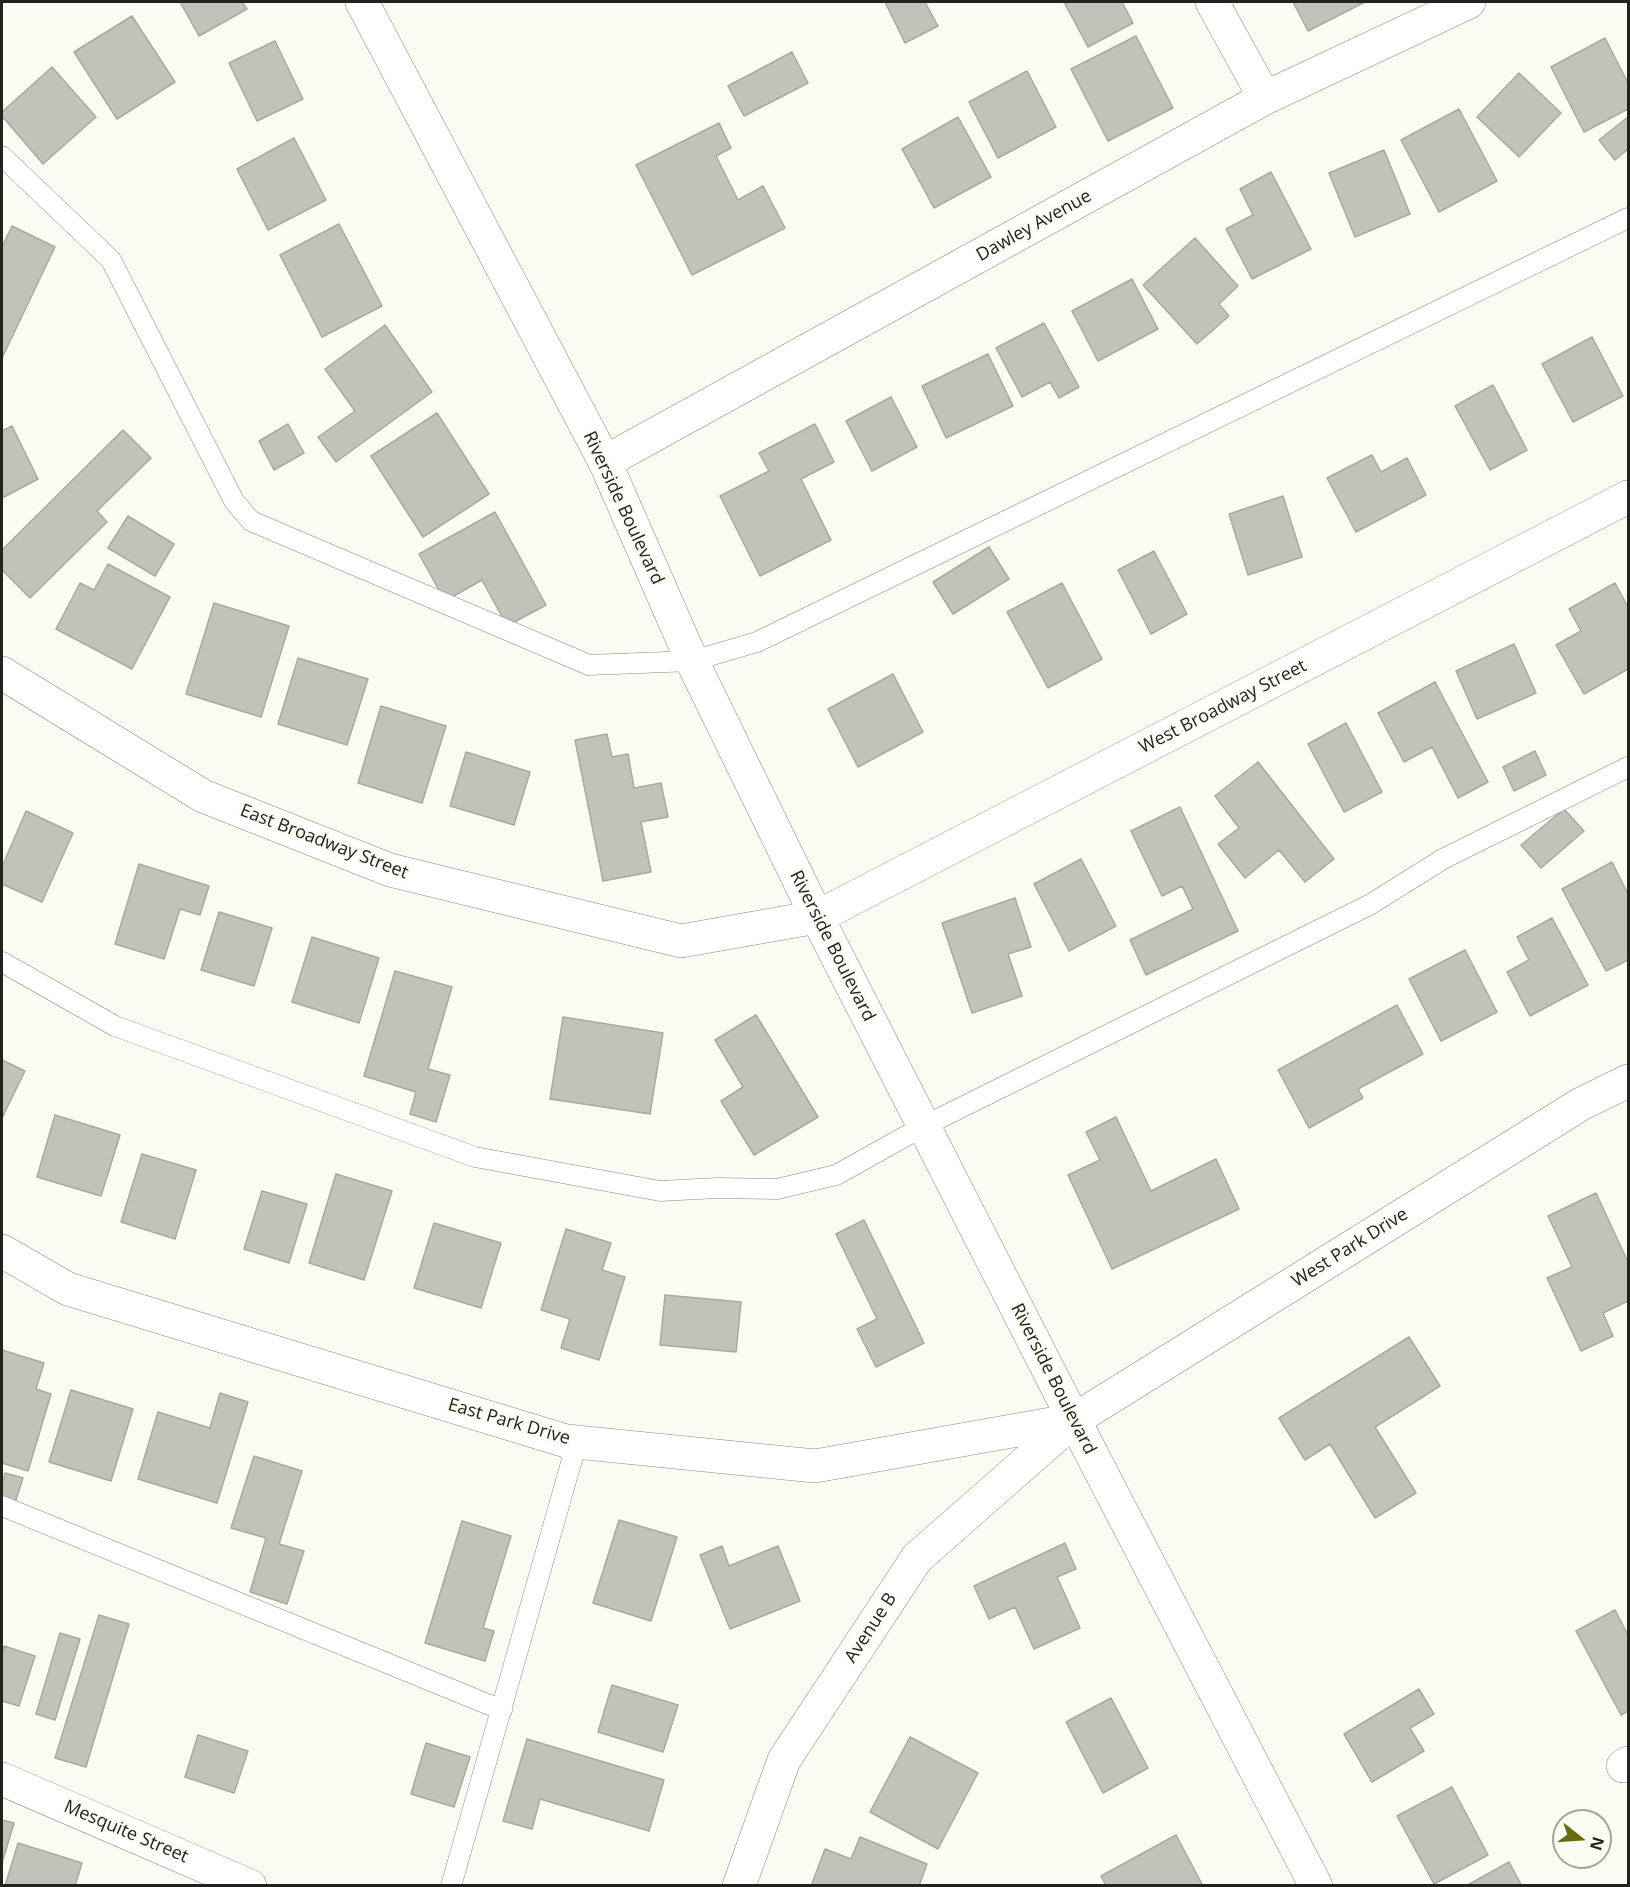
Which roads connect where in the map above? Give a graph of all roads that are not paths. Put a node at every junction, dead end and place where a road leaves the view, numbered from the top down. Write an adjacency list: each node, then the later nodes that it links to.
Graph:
1 (362, 2): 7 (street, Riverside Boulevard)
2 (1212, 2): 4 (street)
3 (1469, 2): 4 (street, Dawley Avenue)
4 (1265, 98): 7 (street, Dawley Avenue)
5 (2, 156): 9 (lane)
6 (1629, 218): 9 (lane)
7 (605, 462): 9 (street, Riverside Boulevard)
8 (1629, 497): 12 (street, West Broadway Street)
9 (692, 661): 12 (street, Riverside Boulevard)
10 (2, 673): 12 (street, East Broadway Street)
11 (1629, 767): 15 (lane)
12 (817, 917): 15 (street, Riverside Boulevard)
13 (2, 962): 15 (lane)
14 (1629, 1081): 17 (street, West Park Drive)
15 (924, 1126): 17 (street, Riverside Boulevard)
16 (2, 1251): 18 (street, East Park Drive)
17 (1074, 1420): 18 (street, East Park Drive); 24 (street, Avenue B); 25 (street, Riverside Boulevard)
18 (577, 1442): 20 (lane)
19 (2, 1506): 20 (lane)
20 (502, 1710): 23 (lane)
21 (2, 1779): 22 (street, Mesquite Street)
22 (250, 1886)
23 (451, 1886)
24 (739, 1886)
25 (1316, 1886)

